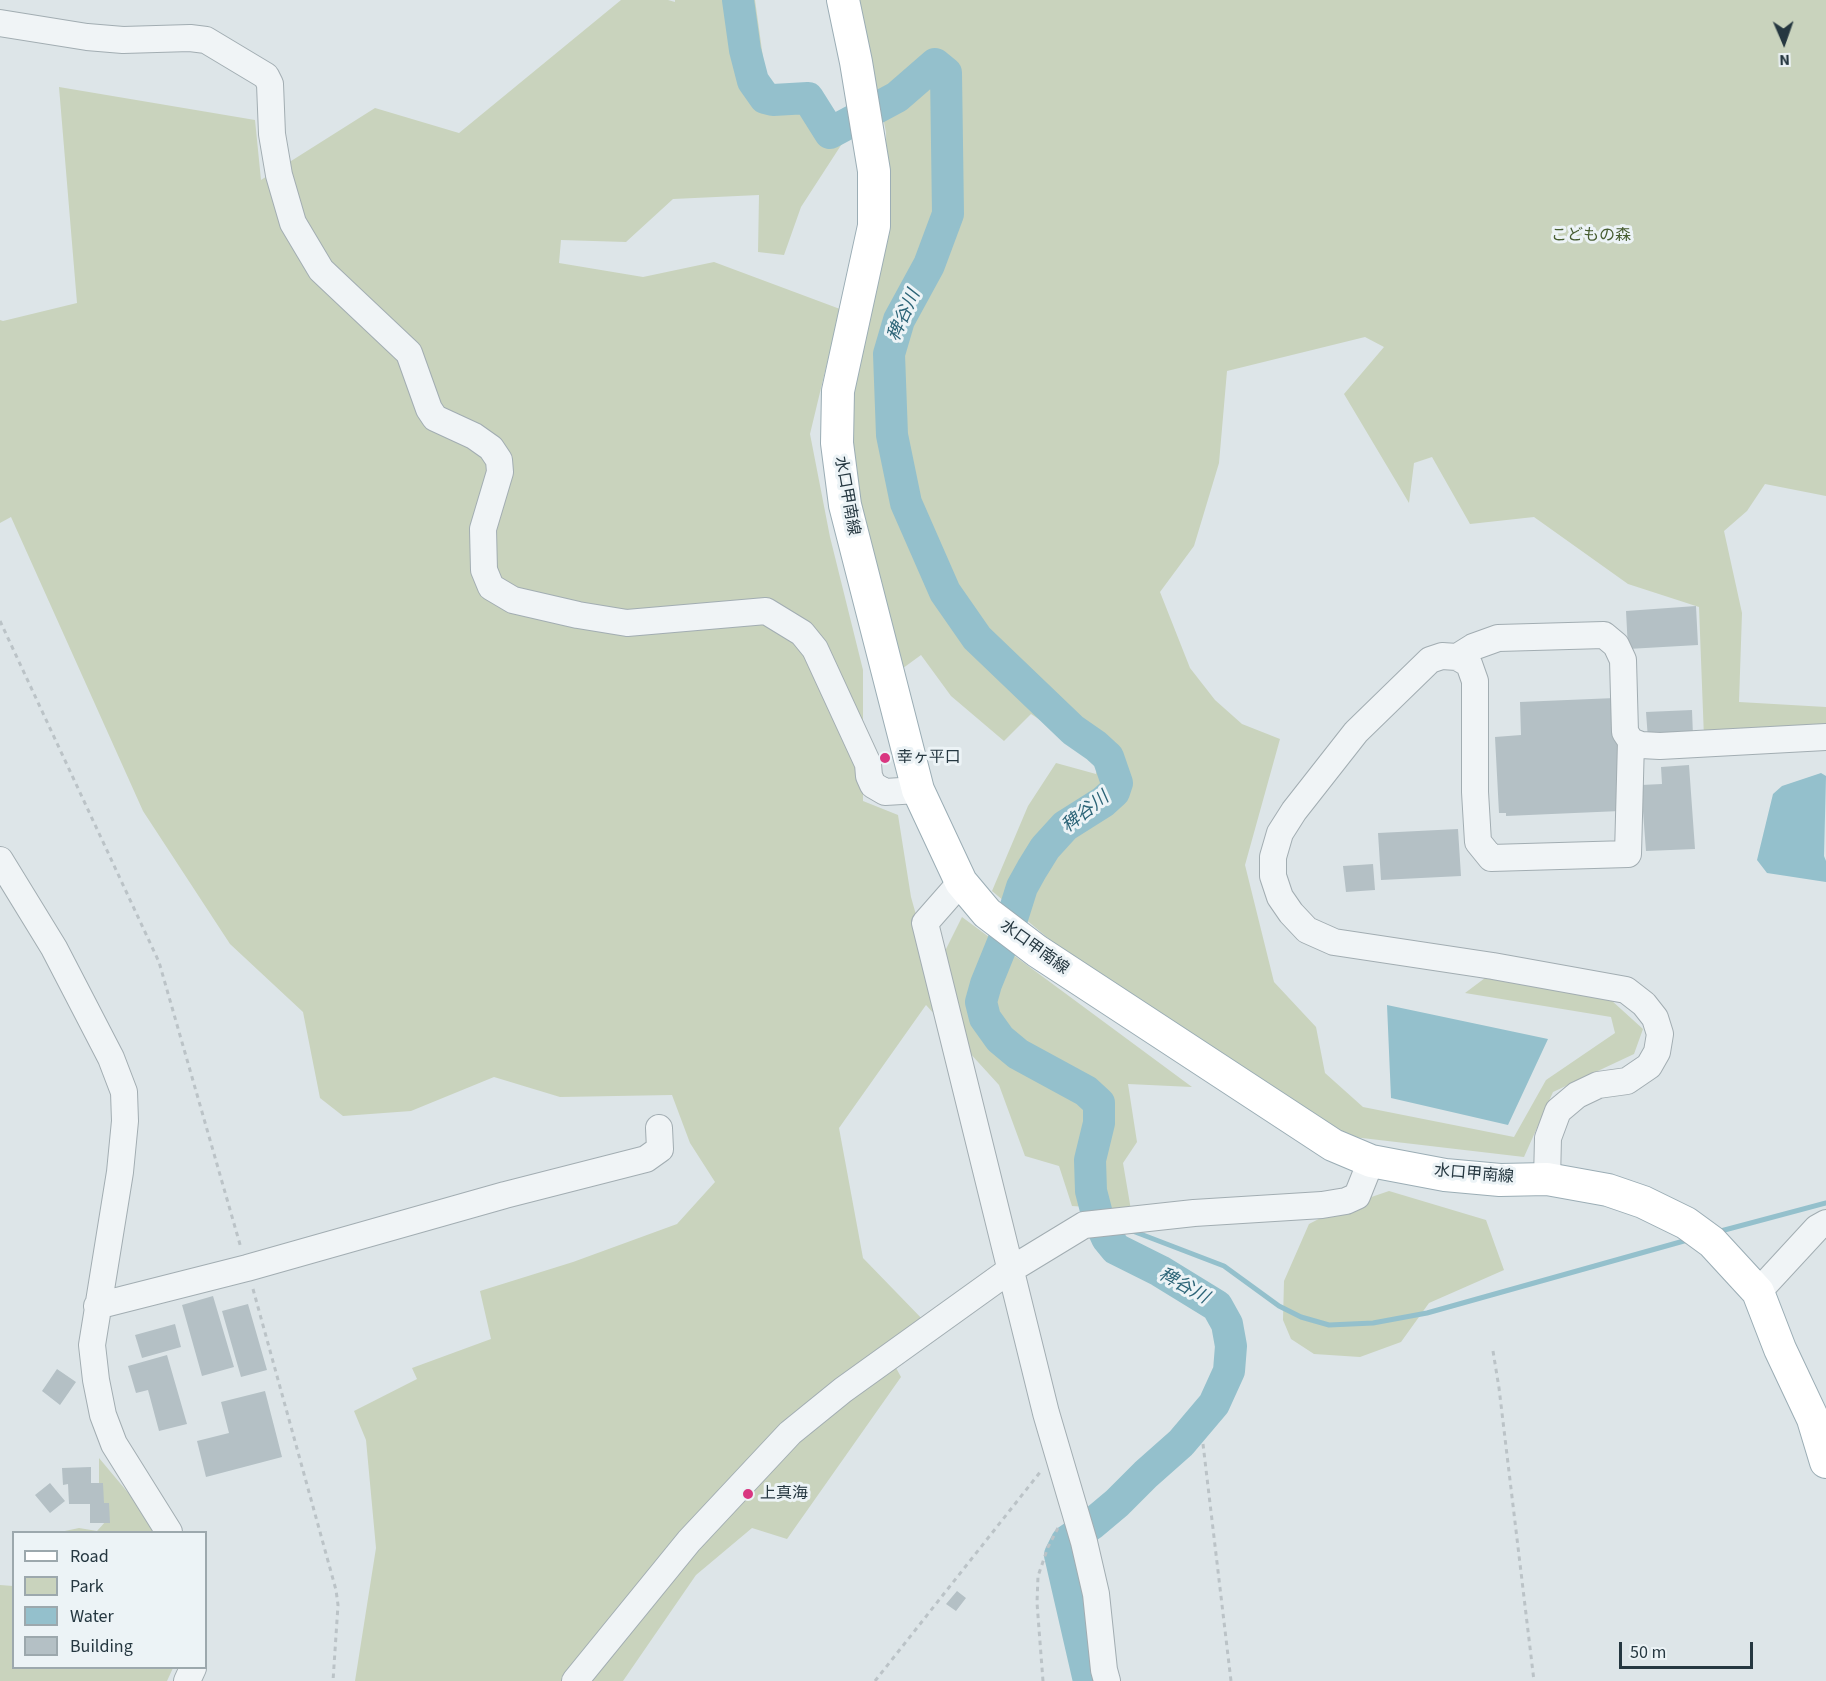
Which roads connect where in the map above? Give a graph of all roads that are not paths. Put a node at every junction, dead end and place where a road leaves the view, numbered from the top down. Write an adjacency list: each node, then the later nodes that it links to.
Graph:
1 (843, 0): 6 (main road, 水口甲南線)
2 (0, 23): 6 (street)
3 (1457, 657): 5 (street); 5 (street); 11 (street)
4 (1826, 737): 5 (street)
5 (1631, 741)
6 (918, 790): 8 (main road, 水口甲南線)
7 (0, 860): 15 (street)
8 (961, 882): 10 (main road, 水口甲南線); 13 (street)
9 (659, 1128): 15 (street)
10 (1371, 1161): 11 (main road, 水口甲南線); 13 (street)
11 (1547, 1179): 14 (main road, 水口甲南線)
12 (1826, 1223): 14 (street)
13 (1010, 1270): 18 (street); 19 (street)
14 (1758, 1292): 16 (main road, 水口甲南線)
15 (97, 1306): 17 (street)
16 (1826, 1462)
17 (168, 1531)
18 (575, 1681)
19 (1107, 1681)

